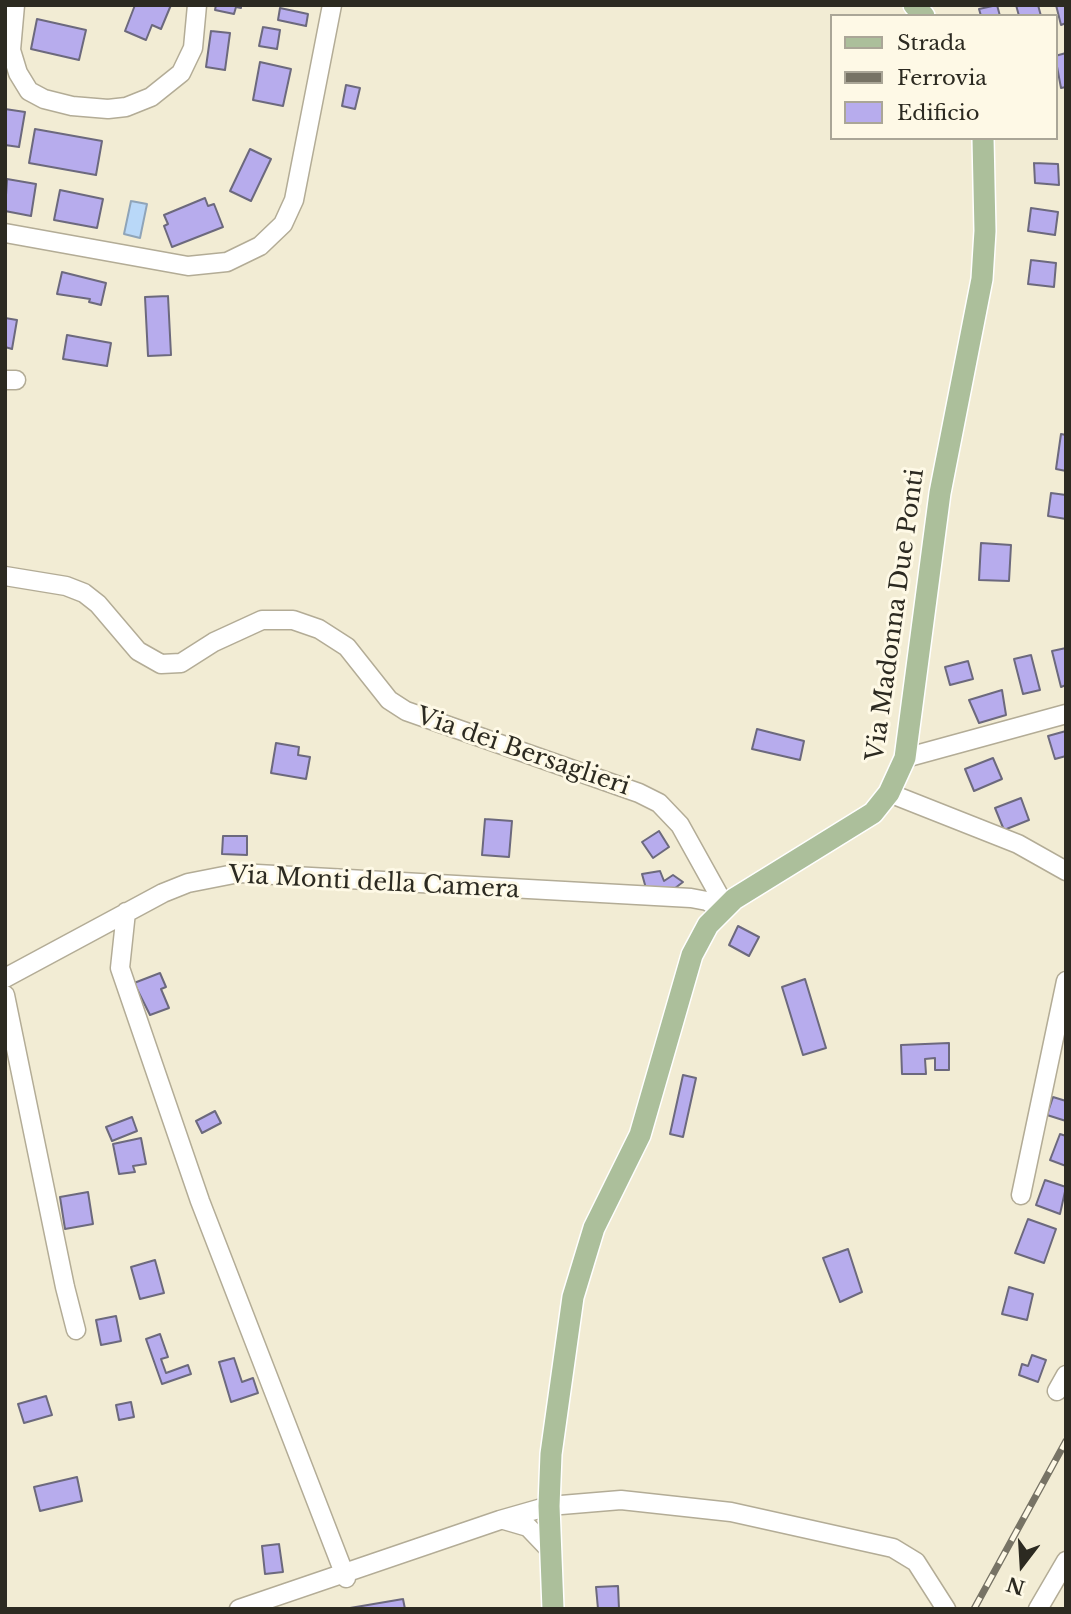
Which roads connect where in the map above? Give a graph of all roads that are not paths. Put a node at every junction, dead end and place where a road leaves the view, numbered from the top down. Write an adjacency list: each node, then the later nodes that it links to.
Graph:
1 (15, 5): 2 (street)
2 (197, 5)
3 (331, 5): 5 (street)
4 (983, 140): 8 (main road, Via Madonna Due Ponti)
5 (5, 233)
6 (5, 576): 11 (street, Via dei Bersaglieri)
7 (1066, 714): 8 (street)
8 (905, 758): 9 (main road, Via Madonna Due Ponti)
9 (890, 793): 10 (street); 11 (main road, Via Madonna Due Ponti)
10 (1066, 871)
11 (723, 908): 12 (street, Via Monti della Camera); 18 (main road, Via Madonna Due Ponti)
12 (126, 912): 13 (street, Via Monti della Camera); 22 (street)
13 (5, 978)
14 (1066, 981): 16 (street)
15 (5, 995): 17 (street)
16 (1021, 1195)
17 (76, 1330)
18 (549, 1506): 19 (street); 20 (main road, Via Madonna Due Ponti); 25 (street)
19 (500, 1520): 20 (street); 22 (street)
20 (550, 1550): 24 (main road, Via Madonna Due Ponti)
21 (1066, 1561): 26 (street)
22 (345, 1575): 23 (street)
23 (239, 1609)
24 (553, 1609)
25 (946, 1609)
26 (1038, 1609)

